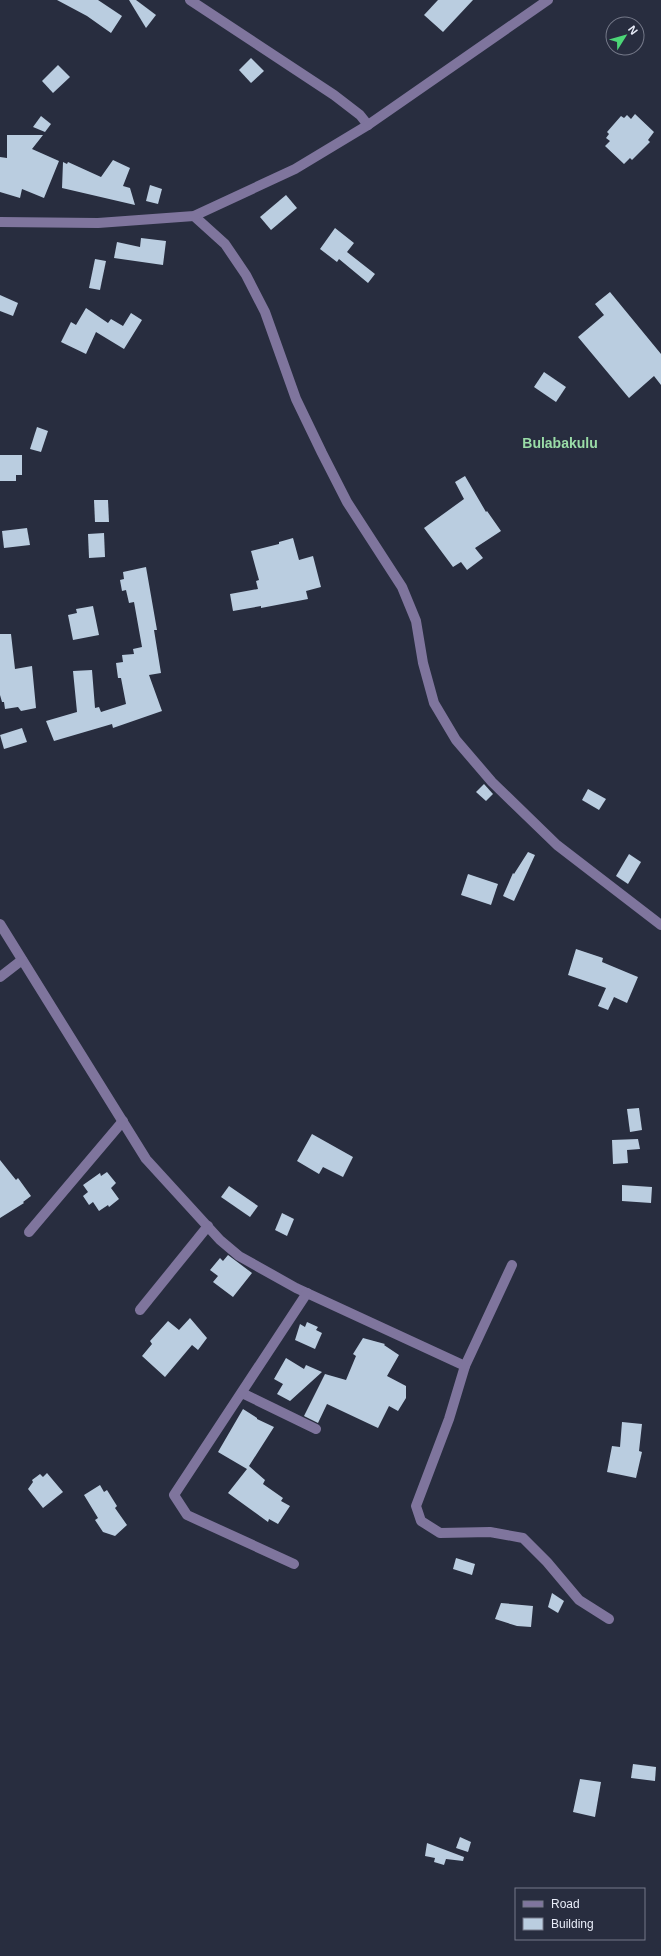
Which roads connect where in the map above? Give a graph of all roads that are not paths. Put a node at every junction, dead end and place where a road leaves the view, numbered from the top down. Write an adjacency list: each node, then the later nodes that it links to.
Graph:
1 (190, 0): 3 (street)
2 (548, 0): 3 (street)
3 (368, 125): 4 (street)
4 (194, 216): 5 (street); 7 (street)
5 (0, 222)
6 (0, 924): 8 (street)
7 (661, 925)
8 (22, 960): 9 (street); 10 (street)
9 (0, 977)
10 (123, 1121): 11 (street); 12 (street)
11 (208, 1226): 14 (street); 15 (street)
12 (29, 1232)
13 (512, 1265): 16 (street)
14 (308, 1293): 16 (street); 17 (street)
15 (140, 1310)
16 (465, 1366): 20 (street)
17 (242, 1393): 18 (street); 19 (street)
18 (316, 1430)
19 (294, 1564)
20 (609, 1619)

